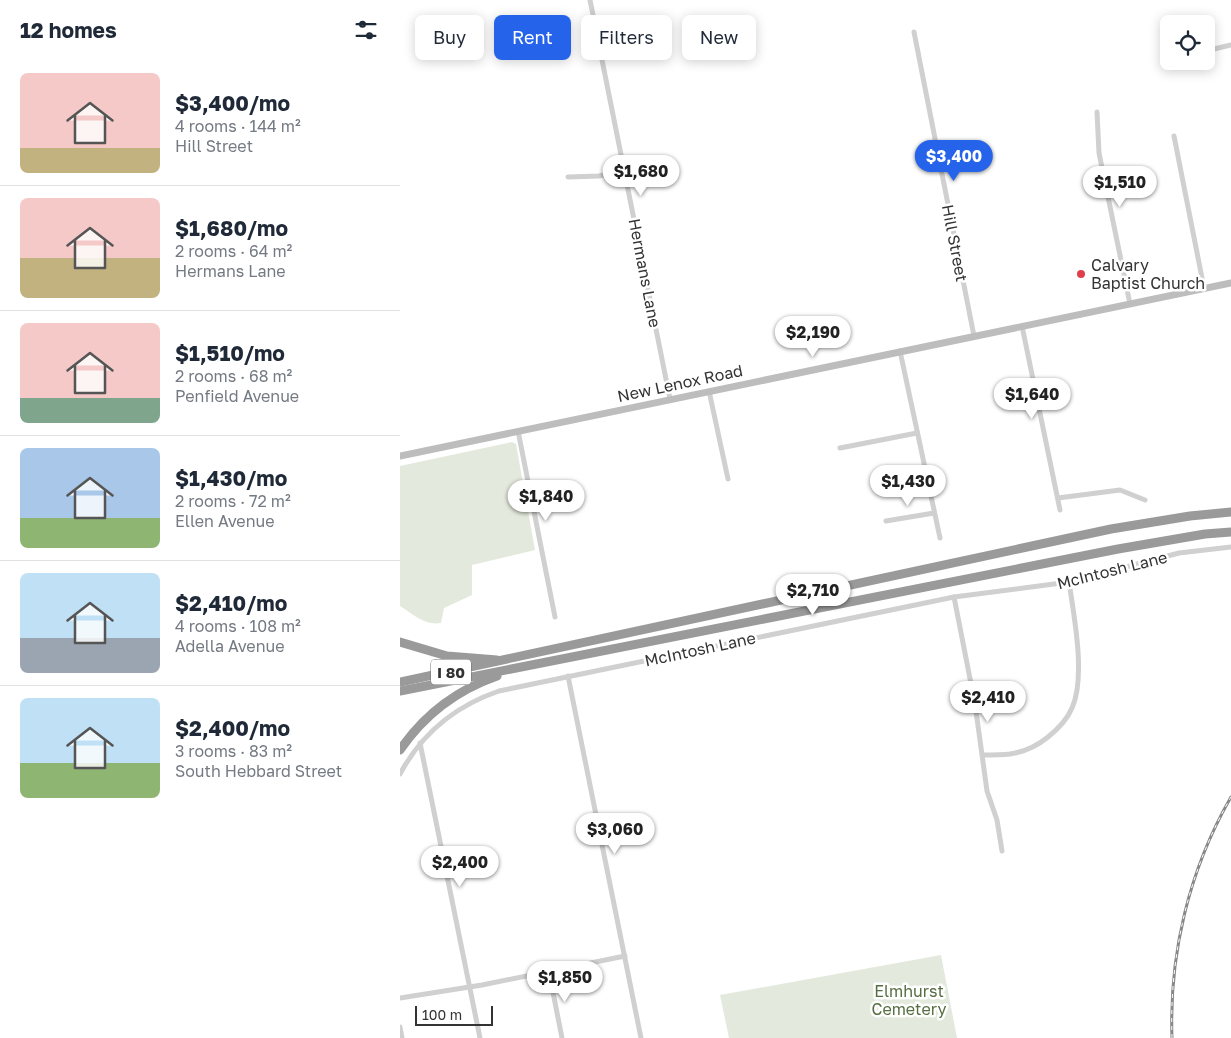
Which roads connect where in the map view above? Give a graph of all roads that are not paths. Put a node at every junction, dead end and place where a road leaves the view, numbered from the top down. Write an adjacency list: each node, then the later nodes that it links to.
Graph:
1 (590, 0): 7 (street, Hermans Lane)
2 (914, 32): 13 (street, Hill Street)
3 (1231, 45): 4 (street)
4 (1215, 49)
5 (1097, 112): 11 (street)
6 (1174, 136): 10 (street)
7 (625, 170): 8 (street); 16 (street, Hermans Lane)
8 (568, 177)
9 (1231, 282): 10 (street, New Lenox Road)
10 (1204, 288): 11 (street, New Lenox Road)
11 (1130, 304): 12 (street, New Lenox Road)
12 (1022, 326): 13 (street, New Lenox Road); 22 (street)
13 (974, 336): 14 (street, New Lenox Road)
14 (900, 351): 15 (street, New Lenox Road); 18 (street)
15 (709, 391): 16 (street, New Lenox Road); 21 (street)
16 (670, 399): 17 (street, New Lenox Road)
17 (518, 431): 20 (street, New Lenox Road); 33 (street)
18 (917, 433): 19 (street); 26 (street)
19 (840, 448)
20 (400, 456)
21 (728, 479)
22 (1058, 498): 23 (street); 24 (street)
23 (1145, 500)
24 (1060, 510)
25 (1231, 512): 35 (highway, I 80)
26 (934, 513): 27 (street); 29 (street)
27 (886, 521)
28 (1231, 532): 36 (highway, I 80)
29 (940, 538)
30 (1231, 547): 31 (street, McIntosh Lane)
31 (1070, 582): 32 (street, McIntosh Lane); 42 (street)
32 (954, 597): 37 (street, McIntosh Lane); 42 (street)
33 (555, 616)
34 (400, 642): 35 (highway)
35 (502, 661): 38 (highway, I 80)
36 (530, 665): 39 (highway, I 80); 41 (highway)
37 (568, 676): 40 (street, McIntosh Lane); 45 (street)
38 (400, 682)
39 (400, 691)
40 (420, 743): 43 (street, McIntosh Lane); 47 (street)
41 (400, 750)
42 (983, 755): 44 (street)
43 (400, 774)
44 (1002, 851)
45 (625, 956): 46 (street); 53 (street)
46 (549, 972): 47 (street); 52 (street)
47 (469, 987): 48 (street); 51 (street)
48 (400, 998)
49 (400, 1027): 50 (street)
50 (402, 1038)
51 (480, 1038)
52 (562, 1038)
53 (641, 1038)

